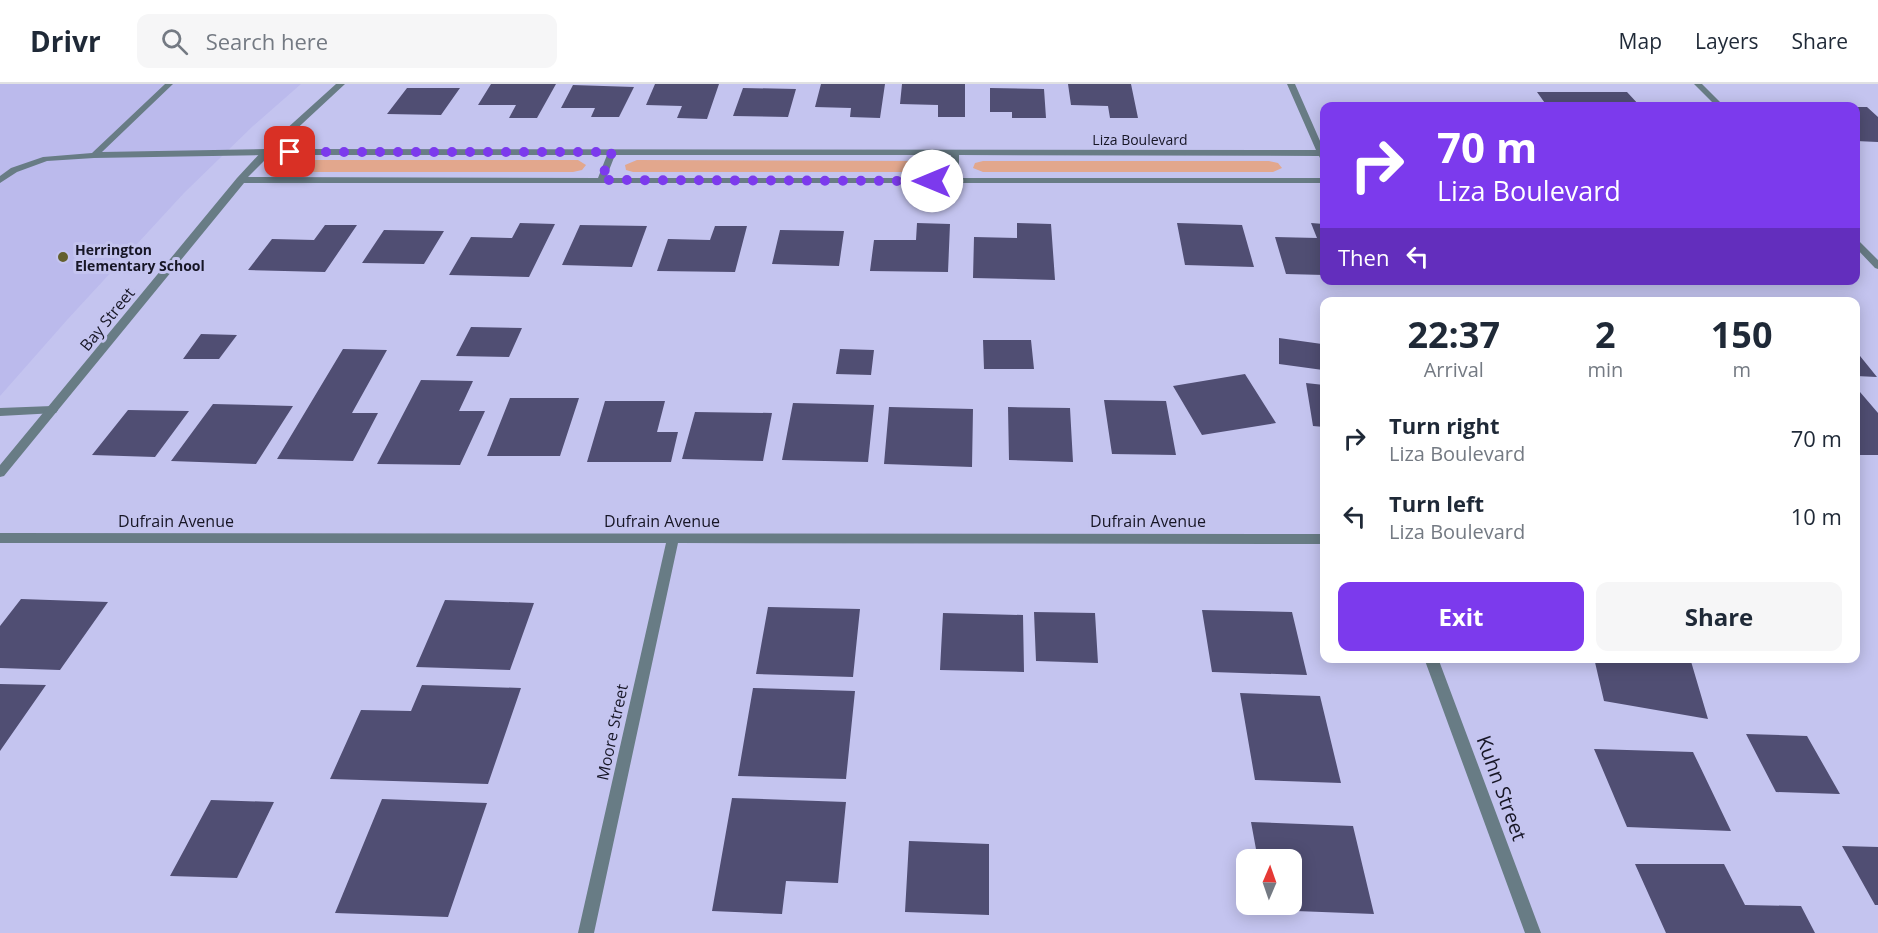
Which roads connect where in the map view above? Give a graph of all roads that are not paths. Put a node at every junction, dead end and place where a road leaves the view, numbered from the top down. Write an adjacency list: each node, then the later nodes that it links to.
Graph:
1 (169, 84): 11 (street)
2 (341, 84): 7 (street, Bay Street)
3 (1291, 84): 6 (street)
4 (1698, 84): 5 (street)
5 (1716, 102)
6 (1320, 146)
7 (266, 152): 8 (street, Liza Boulevard); 11 (street, Liza Boulevard); 13 (street, Bay Street)
8 (612, 152): 9 (street, Liza Boulevard); 14 (street)
9 (955, 152): 10 (street, Liza Boulevard); 15 (street)
10 (1320, 154)
11 (94, 155): 12 (street, Liza Boulevard)
12 (0, 180)
13 (240, 180): 14 (street); 19 (street, Bay Street)
14 (601, 180): 15 (street)
15 (955, 181): 16 (street)
16 (1320, 181)
17 (1860, 247): 18 (street)
18 (1878, 266)
19 (51, 410): 20 (street); 21 (street, Bay Street)
20 (0, 412)
21 (0, 473)
22 (0, 538): 23 (street, Dufrain Avenue)
23 (673, 538): 24 (street, Dufrain Avenue); 26 (street, Moore Street)
24 (1320, 539)
25 (1433, 663): 27 (street, Kuhn Street)
26 (586, 933)
27 (1533, 933)

